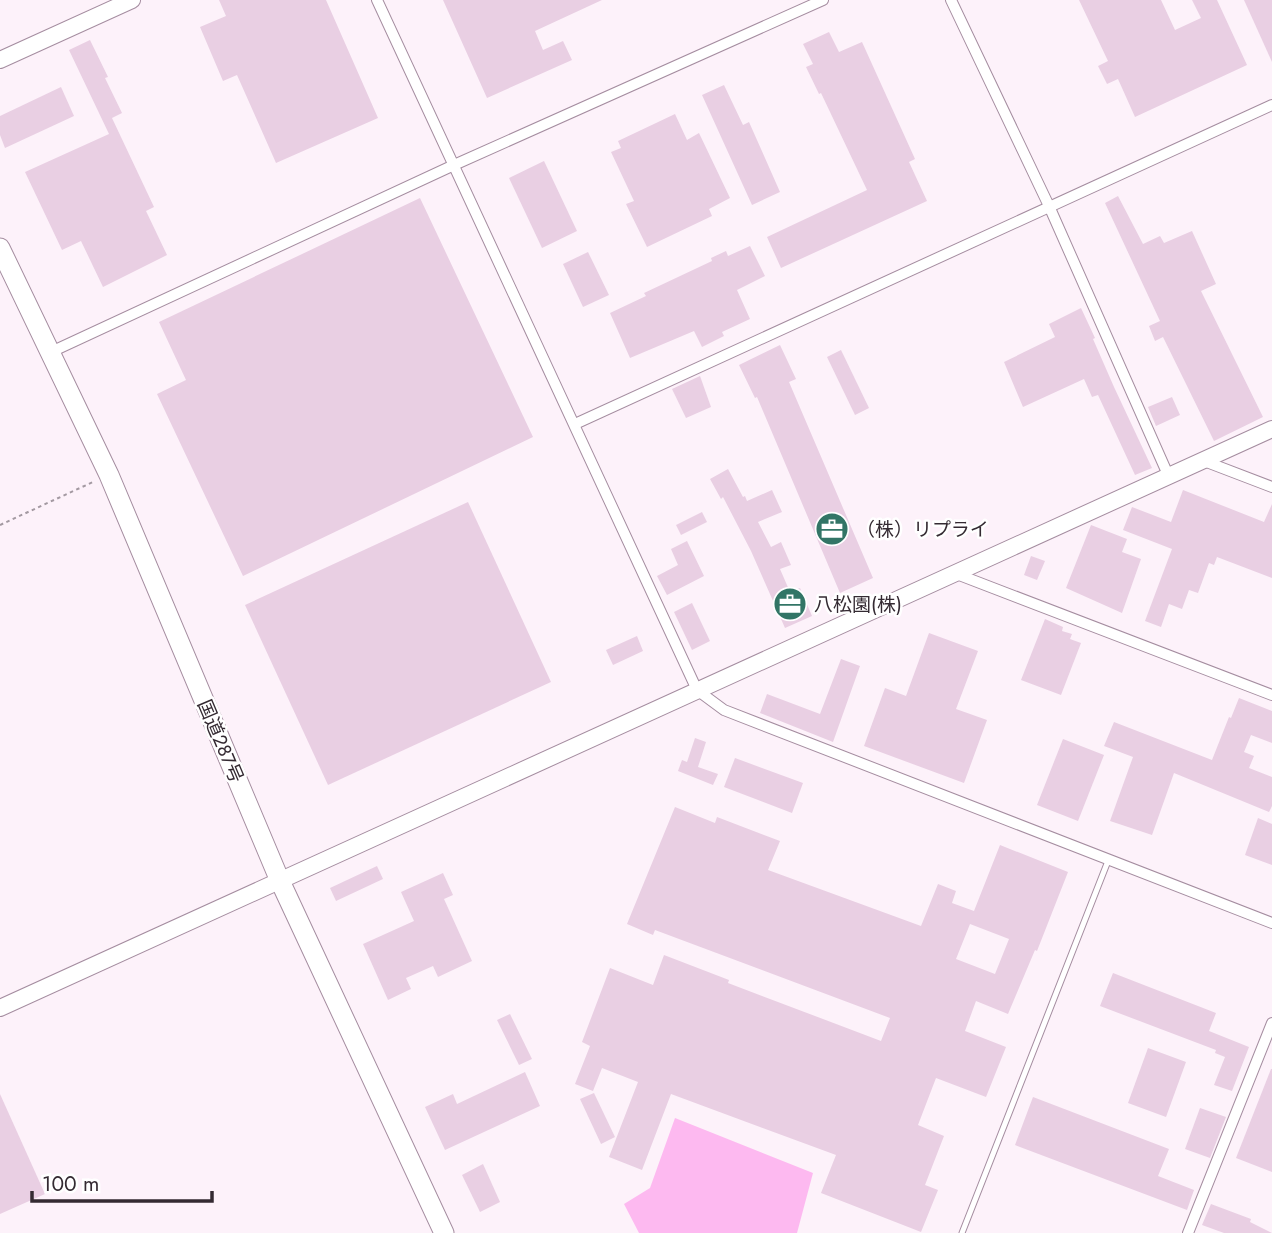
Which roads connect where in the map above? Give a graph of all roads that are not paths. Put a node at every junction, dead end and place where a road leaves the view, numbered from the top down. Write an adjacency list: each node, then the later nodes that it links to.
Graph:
1 (132, 0): 5 (street)
2 (377, 0): 7 (street)
3 (823, 0): 7 (street)
4 (951, 0): 8 (street)
5 (0, 60)
6 (1272, 105): 8 (street)
7 (454, 165): 10 (street); 11 (street)
8 (1049, 206): 11 (street); 14 (street)
9 (0, 248): 10 (highway, 国道287号)
10 (51, 352): 20 (highway, 国道287号)
11 (575, 424): 17 (street)
12 (1272, 429): 13 (street)
13 (1204, 461): 14 (street); 15 (street)
14 (1168, 477): 16 (street)
15 (1272, 487)
16 (954, 573): 17 (street); 18 (street)
17 (697, 690): 19 (street); 20 (street)
18 (1272, 695)
19 (1108, 861): 21 (street); 25 (lane)
20 (280, 881): 22 (street); 24 (highway, 国道287号)
21 (1272, 923)
22 (0, 1008)
23 (1272, 1023): 26 (street)
24 (444, 1233)
25 (962, 1233)
26 (1188, 1233)

